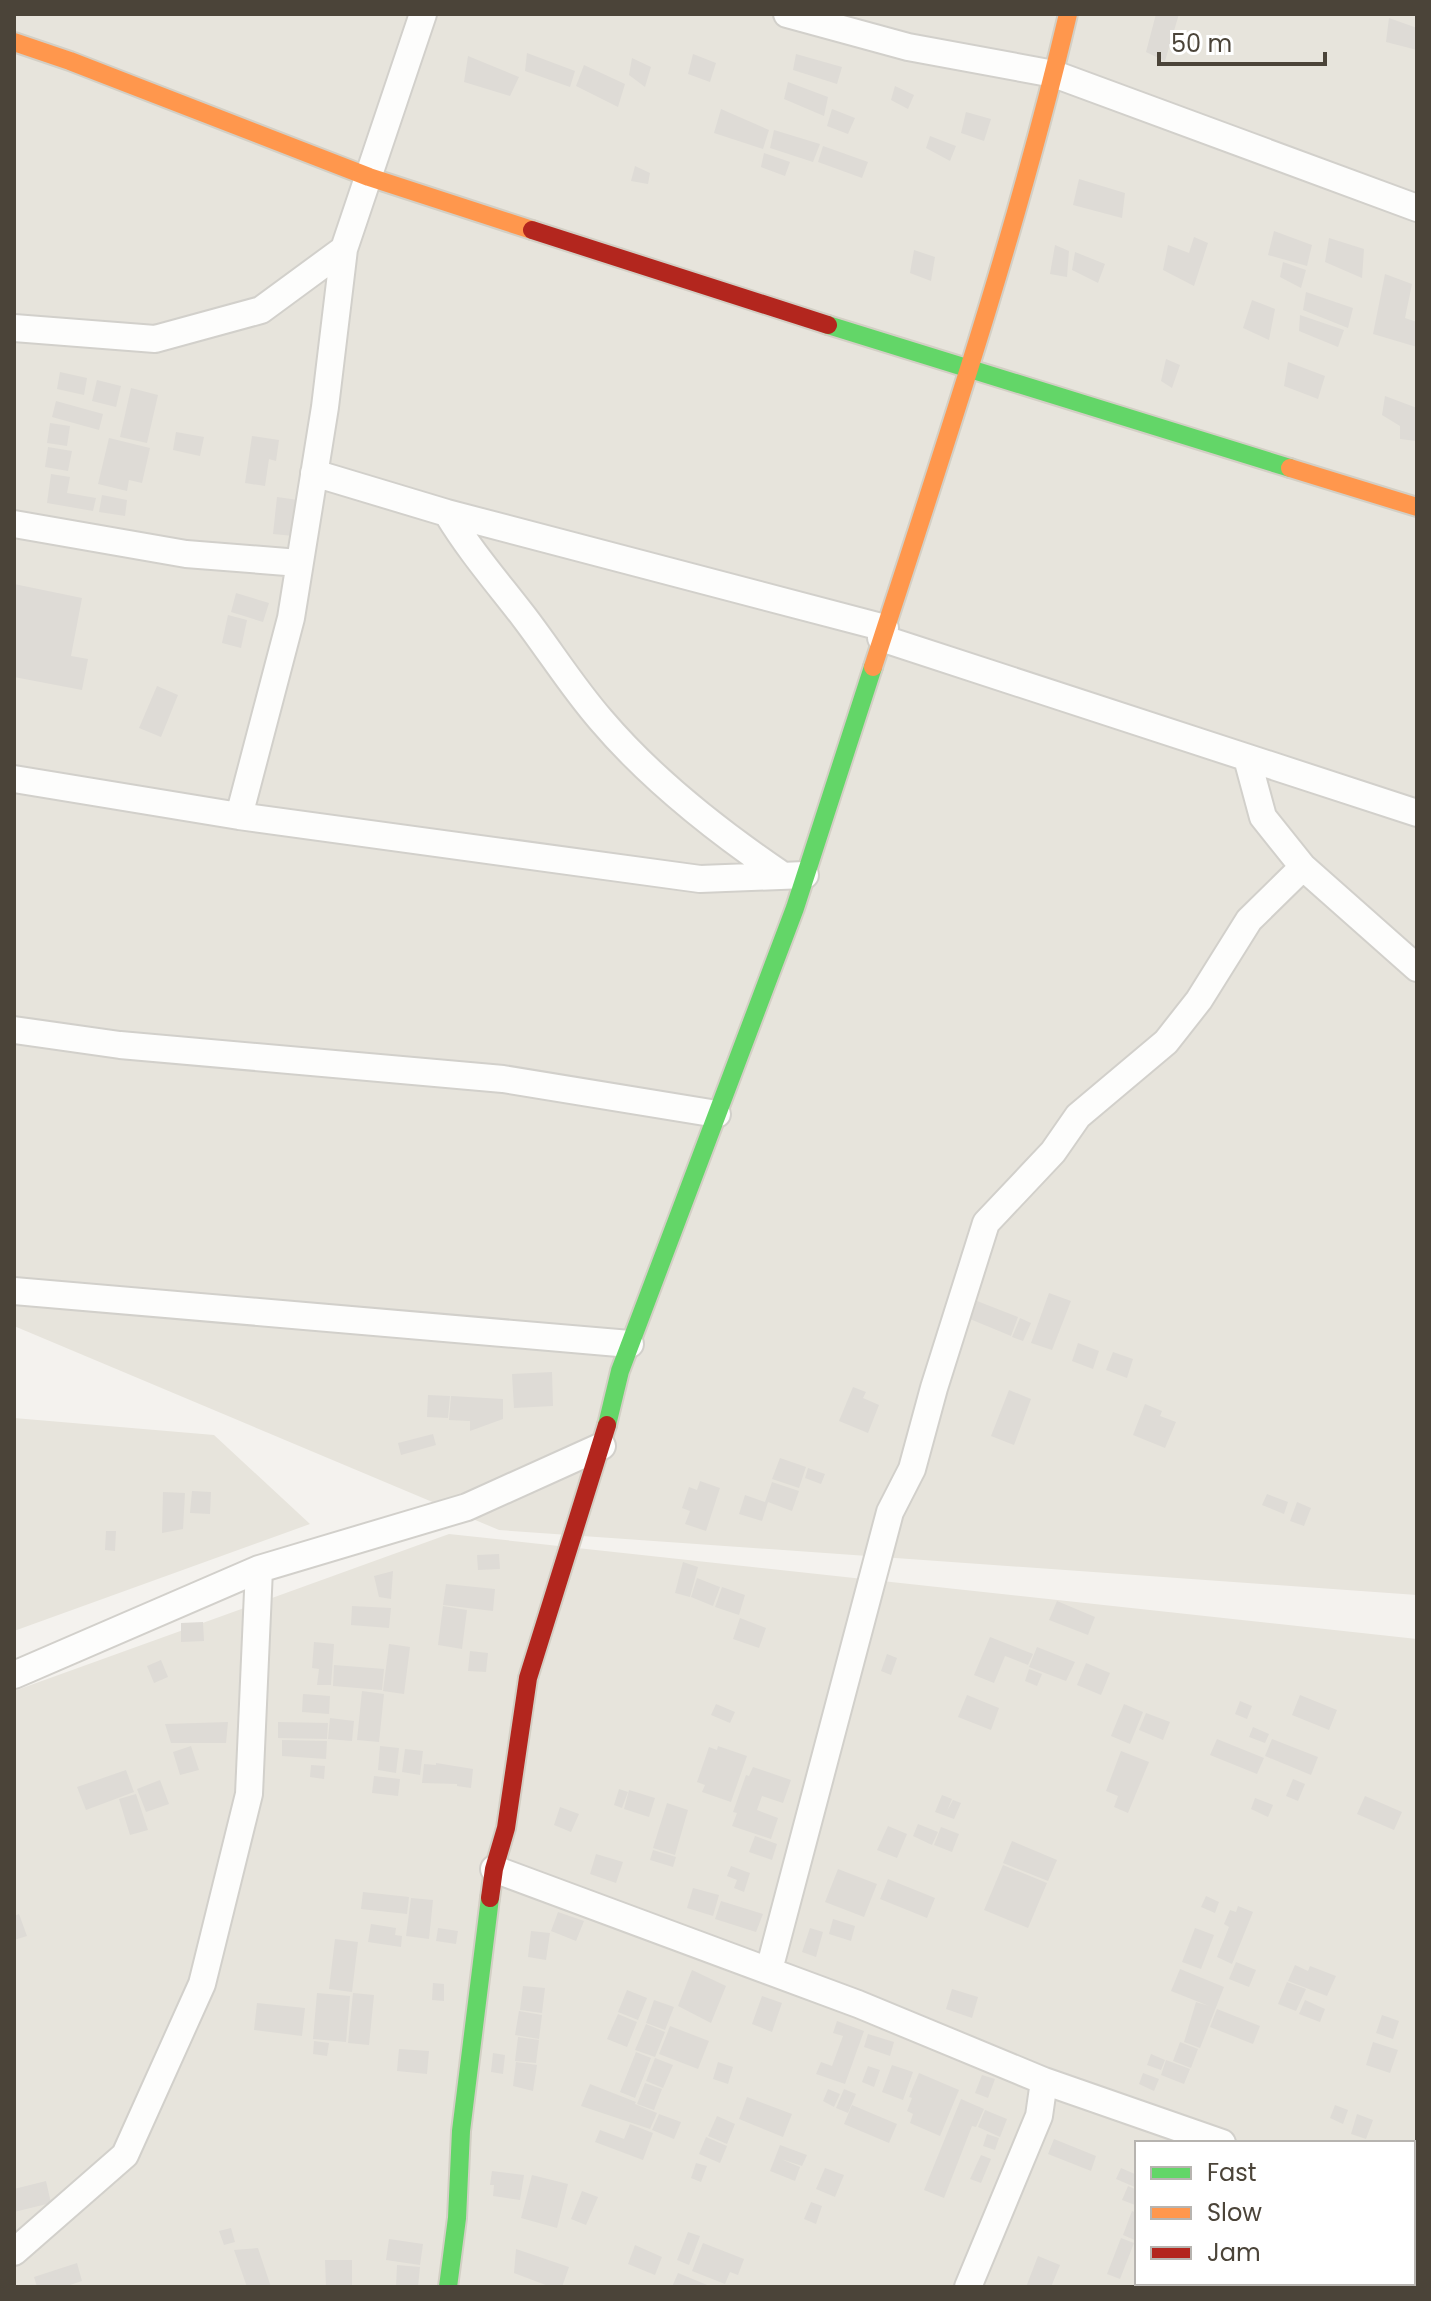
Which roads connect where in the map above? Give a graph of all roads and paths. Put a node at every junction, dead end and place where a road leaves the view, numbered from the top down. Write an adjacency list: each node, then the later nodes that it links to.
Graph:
1 (423, 14): 6 (street)
2 (787, 14): 5 (street)
3 (1068, 14): 5 (street)
4 (14, 42): 6 (street)
5 (1054, 74): 7 (street); 10 (street)
6 (369, 177): 8 (street); 10 (street)
7 (1417, 208)
8 (344, 249): 9 (street); 11 (street)
9 (14, 328)
10 (969, 371): 12 (street); 16 (street)
11 (314, 473): 13 (street); 15 (street)
12 (1417, 507)
13 (447, 513): 16 (street); 22 (street)
14 (14, 524): 15 (street)
15 (299, 563): 20 (street)
16 (883, 633): 17 (street); 22 (street)
17 (1247, 758): 19 (street); 21 (street)
18 (14, 779): 20 (street)
19 (1417, 813)
20 (239, 816): 22 (street)
21 (1303, 867): 23 (street); 32 (street)
22 (794, 875): 25 (street)
23 (1417, 968)
24 (14, 1030): 25 (street)
25 (717, 1114): 27 (street)
26 (14, 1291): 27 (street)
27 (630, 1344): 28 (street)
28 (602, 1446): 29 (street); 31 (street)
29 (259, 1569): 30 (street); 35 (street)
30 (14, 1675)
31 (494, 1869): 32 (street); 36 (street)
32 (769, 1970): 33 (street)
33 (1044, 2081): 34 (street); 37 (street)
34 (1216, 2141)
35 (14, 2252)
36 (448, 2287)
37 (968, 2287)

